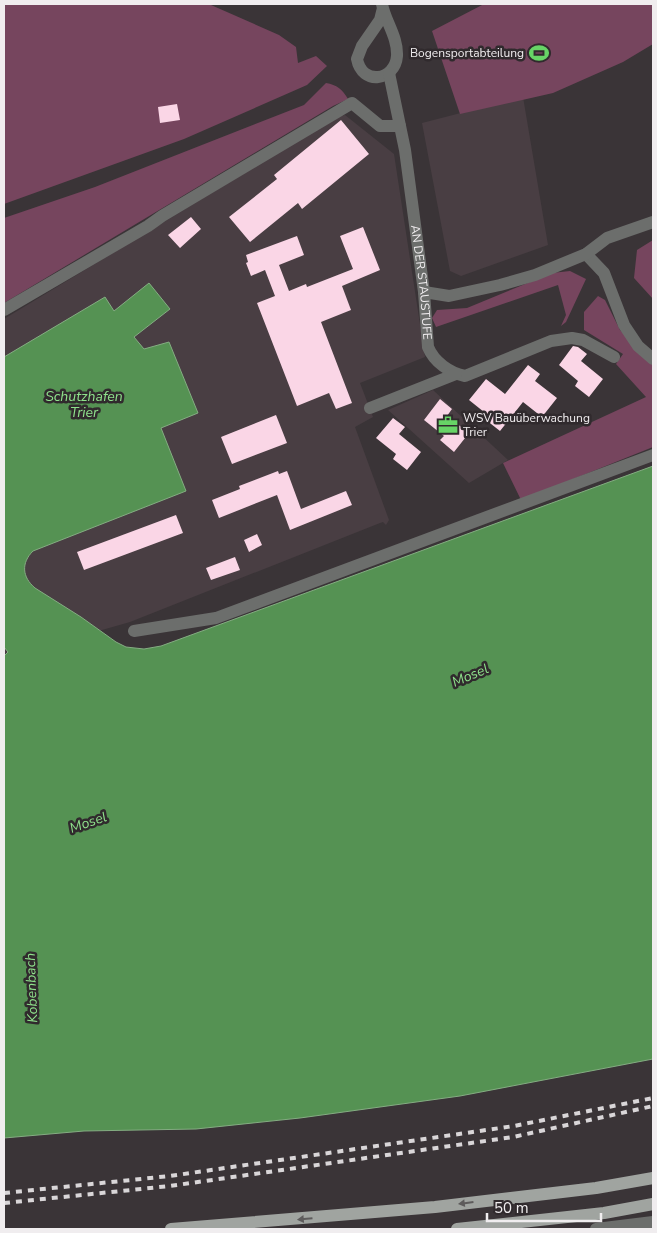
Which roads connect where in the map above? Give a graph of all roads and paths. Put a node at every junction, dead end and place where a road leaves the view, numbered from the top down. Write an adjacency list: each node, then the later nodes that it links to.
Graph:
1 (383, 6): 2 (street); 3 (street)
2 (367, 38): 3 (street); 4 (street)
3 (395, 40): 4 (street)
4 (389, 72): 5 (street, AN DER STAUSTUFE)
5 (400, 126): 8 (street, AN DER STAUSTUFE); 9 (street)
6 (653, 222): 7 (street)
7 (586, 254): 8 (street); 11 (street)
8 (424, 292): 12 (street, AN DER STAUSTUFE)
9 (4, 310)
10 (614, 357): 12 (street)
11 (653, 359)
12 (456, 374): 13 (street)
13 (370, 408)
14 (653, 455): 15 (street)
15 (134, 631)
16 (653, 1178): 19 (main road, one-way to 19)
17 (653, 1204): 20 (main road)
18 (653, 1222): 21 (street)
19 (170, 1229)
20 (457, 1229)
21 (596, 1229)

